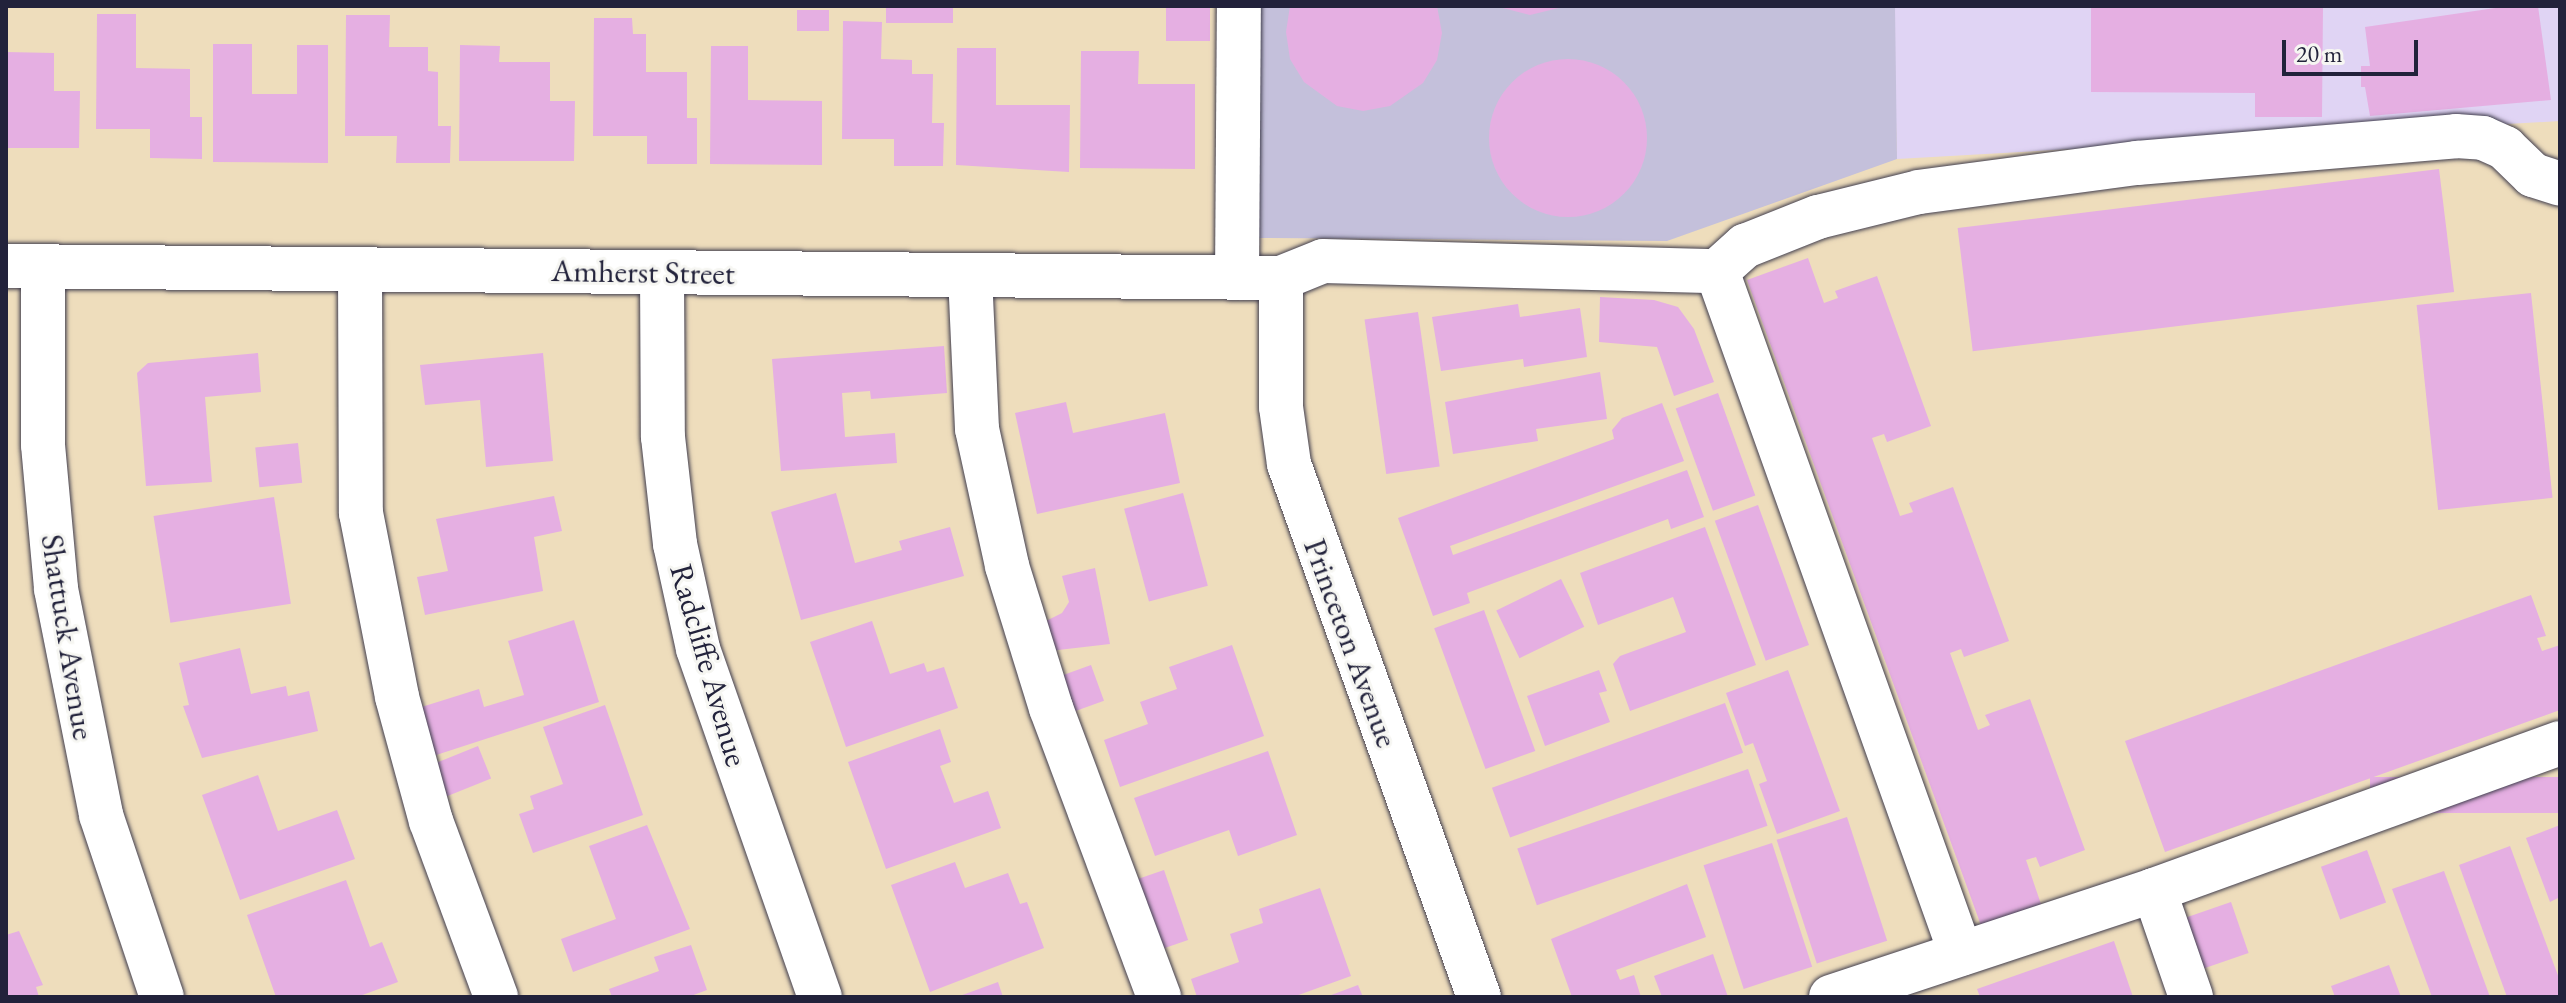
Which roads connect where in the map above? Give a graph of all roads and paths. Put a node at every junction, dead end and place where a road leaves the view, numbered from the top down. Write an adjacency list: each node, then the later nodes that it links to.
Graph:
1 (1239, 6): 8 (street)
2 (2560, 184): 5 (street)
3 (24, 266): 4 (street, Amherst Street); 13 (street, Shattuck Avenue)
4 (360, 269): 6 (street, Amherst Street); 14 (street)
5 (1717, 271): 9 (street); 12 (street)
6 (662, 272): 7 (street, Amherst Street); 15 (street, Radcliffe Avenue)
7 (970, 275): 8 (street, Amherst Street); 16 (street)
8 (1237, 278): 9 (street, Amherst Street)
9 (1281, 278): 17 (street, Princeton Avenue)
10 (2560, 743): 11 (street)
11 (2154, 890): 12 (street); 19 (street)
12 (1961, 954): 18 (street)
13 (162, 997)
14 (496, 997)
15 (820, 997)
16 (1159, 997)
17 (1479, 997)
18 (1831, 997)
19 (2191, 997)

